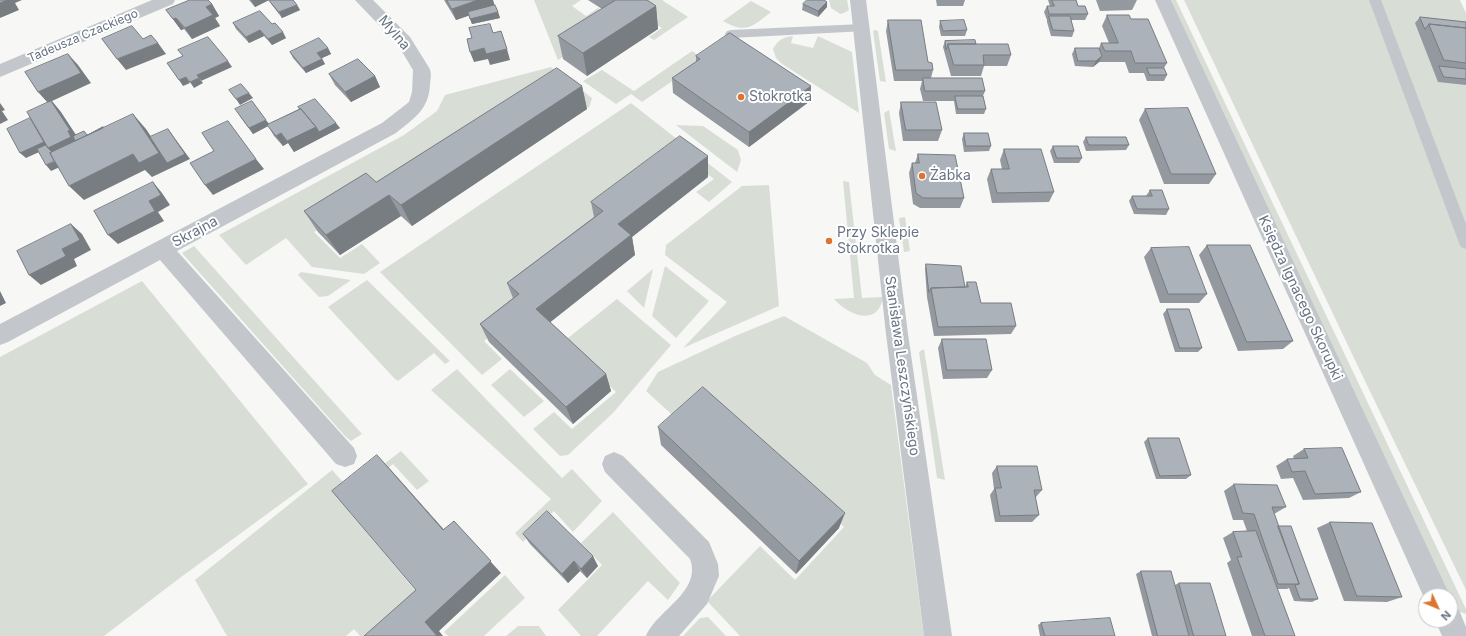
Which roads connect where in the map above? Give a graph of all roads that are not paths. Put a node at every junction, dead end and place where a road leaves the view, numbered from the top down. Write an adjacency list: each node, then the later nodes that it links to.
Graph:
1 (167, 0): 8 (street, Tadeusza Czackiego)
2 (364, 0): 9 (street, Mylna)
3 (858, 0): 6 (street, Stanisława Leszczyńskiego)
4 (1162, 0): 15 (street, Księdza Ignacego Skorupki)
5 (1374, 0): 10 (lane)
6 (862, 28): 7 (lane); 17 (street, Stanisława Leszczyńskiego)
7 (731, 34)
8 (0, 71)
9 (389, 128): 11 (street, Skrajna)
10 (1466, 243)
11 (163, 249): 12 (street, Skrajna); 13 (street)
12 (0, 335)
13 (344, 456)
14 (614, 464): 16 (street)
15 (1433, 588)
16 (660, 636)
17 (938, 636)

